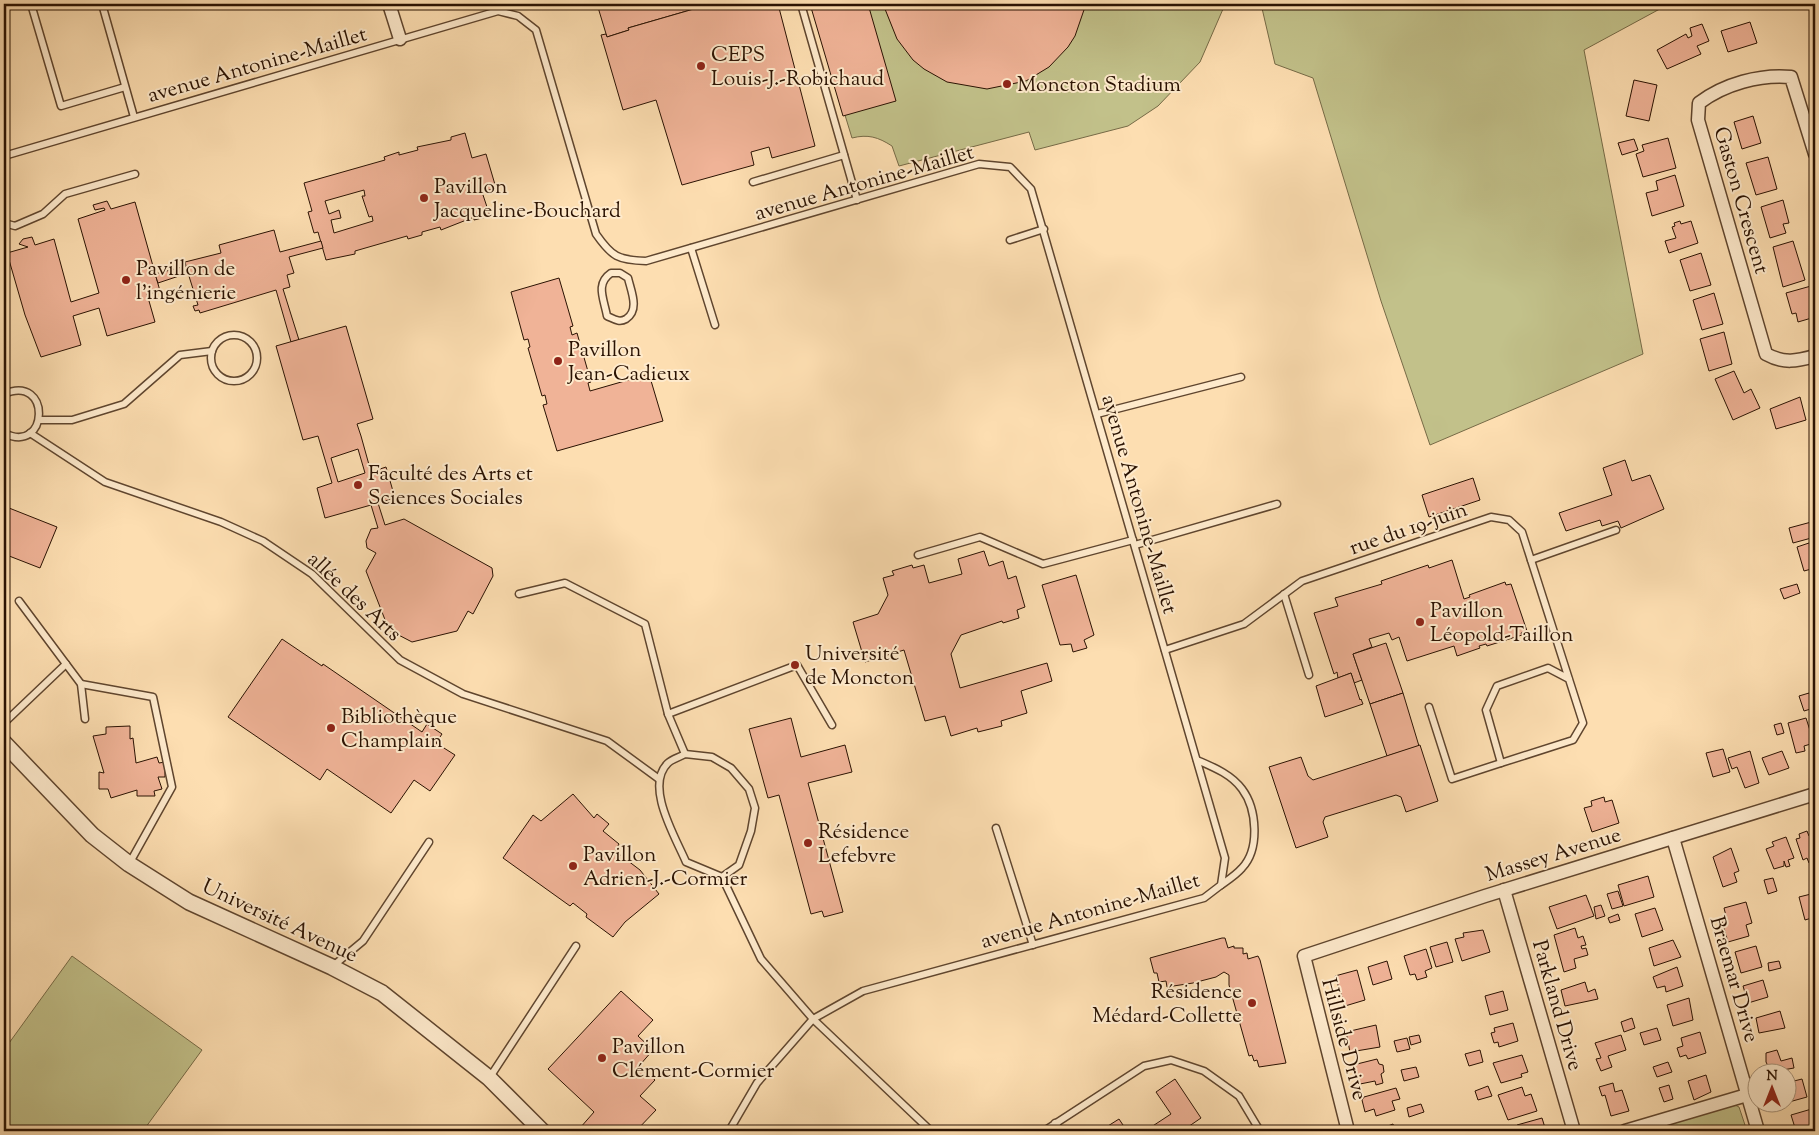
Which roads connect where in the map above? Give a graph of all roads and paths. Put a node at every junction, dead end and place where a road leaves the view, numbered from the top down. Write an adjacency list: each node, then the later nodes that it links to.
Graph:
1 (31, 4): 6 (lane)
2 (102, 4): 6 (lane)
3 (390, 4): 5 (street)
4 (801, 4): 9 (lane)
5 (400, 39): 7 (lane, avenue Antonine-Maillet); 18 (lane, avenue Antonine-Maillet)
6 (125, 87): 7 (lane)
7 (134, 117): 10 (lane, avenue Antonine-Maillet)
8 (1815, 154): 22 (street, Gaston Crescent)
9 (844, 155): 12 (lane); 13 (lane)
10 (4, 156)
11 (135, 174): 14 (lane)
12 (754, 182)
13 (857, 200): 15 (lane, avenue Antonine-Maillet); 17 (lane, avenue Antonine-Maillet)
14 (4, 224)
15 (1044, 229): 16 (lane); 25 (lane, avenue Antonine-Maillet)
16 (1010, 240)
17 (691, 248): 18 (lane, avenue Antonine-Maillet); 20 (lane)
18 (623, 260): 19 (lane)
19 (620, 273): 19 (lane)
20 (715, 326)
21 (212, 351): 21 (lane); 26 (lane)
22 (1815, 356)
23 (1241, 377): 25 (lane)
24 (4, 394): 26 (lane)
25 (1097, 414): 31 (lane, avenue Antonine-Maillet)
26 (40, 420): 28 (lane)
27 (4, 433): 28 (lane)
28 (30, 433): 51 (lane, allée des Arts)
29 (1277, 504): 31 (lane)
30 (1616, 530): 33 (lane)
31 (1134, 543): 32 (lane); 37 (lane, avenue Antonine-Maillet)
32 (918, 555)
33 (1531, 560): 35 (lane, rue du 19-juin); 40 (lane, rue du 19-juin)
34 (518, 594): 43 (lane)
35 (1284, 594): 37 (lane, rue du 19-juin); 39 (lane)
36 (19, 601): 38 (lane)
37 (1165, 650): 49 (lane, avenue Antonine-Maillet)
38 (66, 664): 41 (lane); 45 (lane)
39 (1309, 675)
40 (1569, 679): 50 (lane, rue du 19-juin); 50 (lane)
41 (81, 684): 44 (lane); 56 (lane)
42 (1429, 707): 50 (lane, rue du 19-juin)
43 (668, 714): 46 (lane); 48 (lane)
44 (86, 719)
45 (4, 723)
46 (832, 725)
47 (4, 743): 56 (street, Université Avenue)
48 (685, 754): 51 (lane); 57 (lane)
49 (1197, 760): 58 (lane, avenue Antonine-Maillet); 58 (lane)
50 (1501, 763)
51 (659, 779): 57 (lane)
52 (1815, 794): 54 (street, Massey Avenue)
53 (996, 828): 60 (lane)
54 (1673, 838): 59 (street, Massey Avenue); 66 (street, Braemar Drive)
55 (429, 842): 63 (lane)
56 (128, 864): 63 (street, Université Avenue)
57 (722, 877): 64 (lane)
58 (1221, 885): 60 (lane, avenue Antonine-Maillet)
59 (1504, 890): 62 (street, Massey Avenue); 77 (street, Parkland Drive)
60 (1033, 945): 64 (lane, avenue Antonine-Maillet)
61 (576, 946): 65 (lane)
62 (1304, 956): 76 (street, Hillside Drive)
63 (332, 967): 65 (street, Université Avenue)
64 (813, 1019): 71 (lane, avenue Antonine-Maillet); 72 (lane)
65 (489, 1078): 70 (street, Université Avenue)
66 (1746, 1092)
67 (1746, 1095): 78 (street)
68 (1752, 1112): 79 (street, Braemar Drive)
69 (1055, 1123): 73 (lane); 74 (lane); 75 (lane)
70 (542, 1131)
71 (729, 1131)
72 (931, 1131)
73 (1044, 1131)
74 (1061, 1131)
75 (1260, 1131)
76 (1348, 1131)
77 (1574, 1131)
78 (1625, 1131)
79 (1758, 1131)

